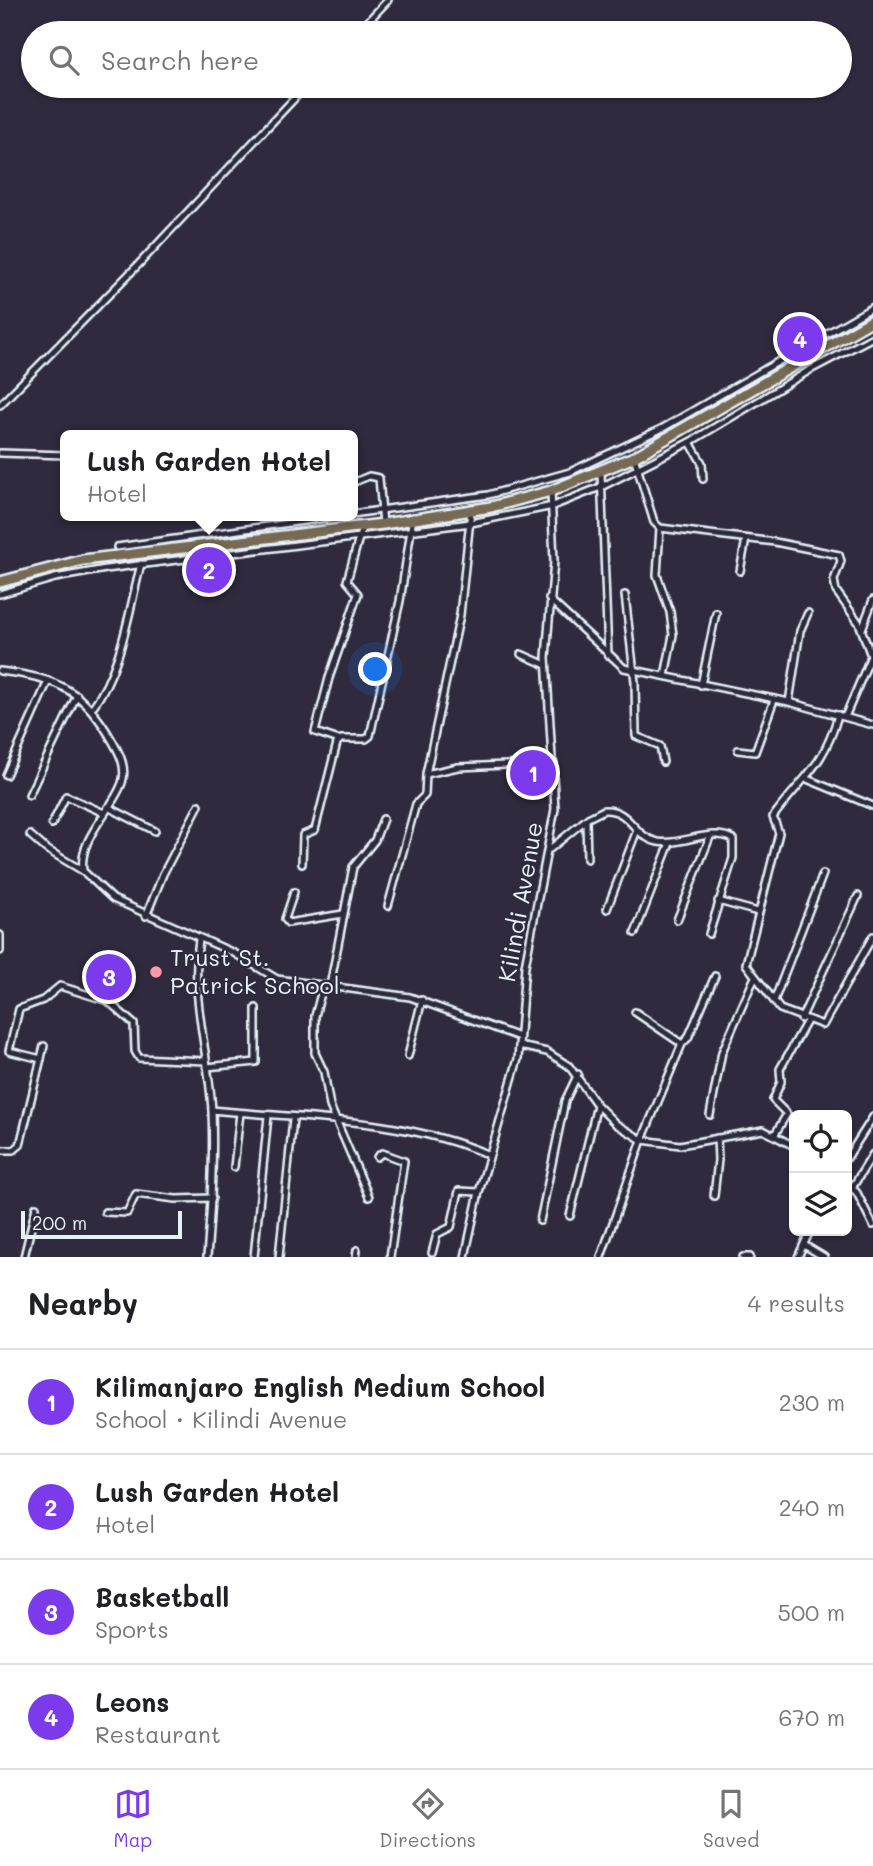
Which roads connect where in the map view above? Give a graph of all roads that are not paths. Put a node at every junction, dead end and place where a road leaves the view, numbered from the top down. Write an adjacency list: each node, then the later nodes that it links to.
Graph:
1 (388, 0): 2 (street)
2 (368, 21)
3 (295, 98): 7 (street)
4 (873, 307): 19 (street)
5 (873, 320): 11 (highway)
6 (873, 337): 8 (street)
7 (0, 405)
8 (690, 442): 12 (street); 14 (street)
9 (0, 453): 10 (street)
10 (60, 455)
11 (634, 457): 12 (street); 13 (highway)
12 (638, 468): 16 (street); 27 (street)
13 (601, 472): 16 (street); 17 (highway)
14 (703, 479)
15 (358, 481): 19 (street)
16 (603, 485): 18 (street); 44 (street)
17 (551, 491): 18 (street, Kilindi Avenue); 20 (highway)
18 (553, 506): 24 (street); 37 (street, Kilindi Avenue)
19 (381, 510): 21 (street); 25 (street)
20 (471, 510): 22 (highway); 24 (street)
21 (358, 513)
22 (413, 517): 25 (highway); 28 (street)
23 (304, 521): 31 (street)
24 (471, 523): 28 (street); 63 (street)
25 (383, 524): 26 (highway)
26 (362, 527): 29 (street); 34 (highway)
27 (660, 528): 30 (street); 49 (street)
28 (412, 531): 29 (street); 59 (street)
29 (360, 538): 32 (street); 59 (street)
30 (746, 539): 33 (street); 41 (street)
31 (117, 547)
32 (141, 564): 35 (street); 55 (street)
33 (740, 571)
34 (0, 582)
35 (0, 594)
36 (625, 595): 47 (street)
37 (550, 599): 44 (street); 46 (street, Kilindi Avenue)
38 (873, 600): 41 (street)
39 (716, 613): 51 (street)
40 (808, 613): 54 (street)
41 (862, 629): 45 (street)
42 (873, 646): 45 (street)
43 (521, 653): 46 (street)
44 (608, 655): 47 (street)
45 (871, 656): 57 (street)
46 (546, 665): 62 (street, Kilindi Avenue)
47 (633, 670): 49 (street); 61 (street)
48 (0, 671): 50 (street)
49 (665, 676): 51 (street)
50 (48, 681): 52 (street); 64 (street)
51 (701, 685): 53 (street)
52 (77, 695): 55 (street); 66 (street)
53 (774, 700): 54 (street); 60 (street)
54 (789, 702): 56 (street)
55 (92, 708): 69 (street)
56 (838, 715): 57 (street); 65 (street)
57 (845, 717): 58 (street)
58 (873, 726)
59 (339, 740): 80 (street)
60 (738, 750)
61 (663, 762)
62 (554, 764): 63 (street); 78 (street, Kilindi Avenue)
63 (426, 774): 86 (street)
64 (6, 775)
65 (807, 779): 68 (street); 88 (street)
66 (29, 795)
67 (198, 805): 90 (street)
68 (873, 806)
69 (106, 810): 72 (street); 74 (street); 81 (street)
70 (383, 819): 89 (street)
71 (586, 820): 73 (street); 78 (street); 79 (street)
72 (52, 824)
73 (637, 830): 77 (street); 87 (street)
74 (155, 831)
75 (30, 835): 81 (street)
76 (710, 836): 77 (street); 85 (street); 91 (street)
77 (670, 843): 92 (street)
78 (550, 849): 106 (street, Kilindi Avenue)
79 (587, 859)
80 (302, 864)
81 (83, 871): 90 (street)
82 (823, 874): 102 (street)
83 (294, 892): 89 (street)
84 (858, 896): 105 (street)
85 (718, 901): 88 (street); 93 (street)
86 (388, 906)
87 (607, 909)
88 (758, 912): 99 (street)
89 (343, 914): 100 (street)
90 (146, 916): 96 (street)
91 (677, 920)
92 (635, 933)
93 (709, 934)
94 (0, 935): 97 (street)
95 (873, 936): 105 (street)
96 (199, 939): 100 (street); 112 (street)
97 (0, 951)
98 (715, 976): 107 (street)
99 (754, 979): 102 (street); 117 (street)
100 (326, 986): 101 (street); 121 (street)
101 (422, 1000): 106 (street); 110 (street)
102 (774, 1001): 105 (street)
103 (256, 1008): 112 (street)
104 (635, 1012): 107 (street)
105 (804, 1020): 122 (street)
106 (519, 1037): 108 (street, Kilindi Avenue)
107 (682, 1044): 124 (street)
108 (520, 1045): 113 (street); 129 (street, Kilindi Avenue)
109 (44, 1046): 111 (street)
110 (408, 1056)
111 (41, 1059): 112 (street); 126 (street)
112 (206, 1064): 115 (street)
113 (578, 1074): 114 (street); 141 (street)
114 (597, 1105): 124 (street); 140 (street)
115 (212, 1110): 116 (street); 136 (street)
116 (240, 1113): 118 (street); 131 (street)
117 (710, 1115)
118 (268, 1116): 120 (street); 148 (street)
119 (873, 1117): 127 (street)
120 (293, 1119): 121 (street); 149 (street)
121 (337, 1123): 129 (street); 135 (street)
122 (775, 1134): 123 (street); 125 (street)
123 (717, 1138): 124 (street); 134 (street)
124 (642, 1140): 152 (street)
125 (789, 1143)
126 (0, 1150)
127 (852, 1150)
128 (873, 1154): 132 (street)
129 (489, 1155): 133 (street, Kilindi Avenue)
130 (377, 1157): 150 (street)
131 (234, 1167)
132 (852, 1188): 139 (street)
133 (479, 1192): 145 (street); 151 (street, Kilindi Avenue)
134 (714, 1196)
135 (369, 1197)
136 (212, 1198): 138 (street); 147 (street)
137 (36, 1207): 146 (street)
138 (105, 1212)
139 (872, 1215): 142 (street)
140 (570, 1216)
141 (540, 1222)
142 (873, 1225)
143 (808, 1236): 144 (street)
144 (804, 1245): 155 (street); 156 (street)
145 (432, 1253)
146 (24, 1257)
147 (207, 1257)
148 (254, 1257)
149 (279, 1257)
150 (390, 1257)
151 (465, 1257)
152 (601, 1257)
153 (743, 1257): 154 (street)
154 (750, 1257)
155 (798, 1257)
156 (824, 1257)

